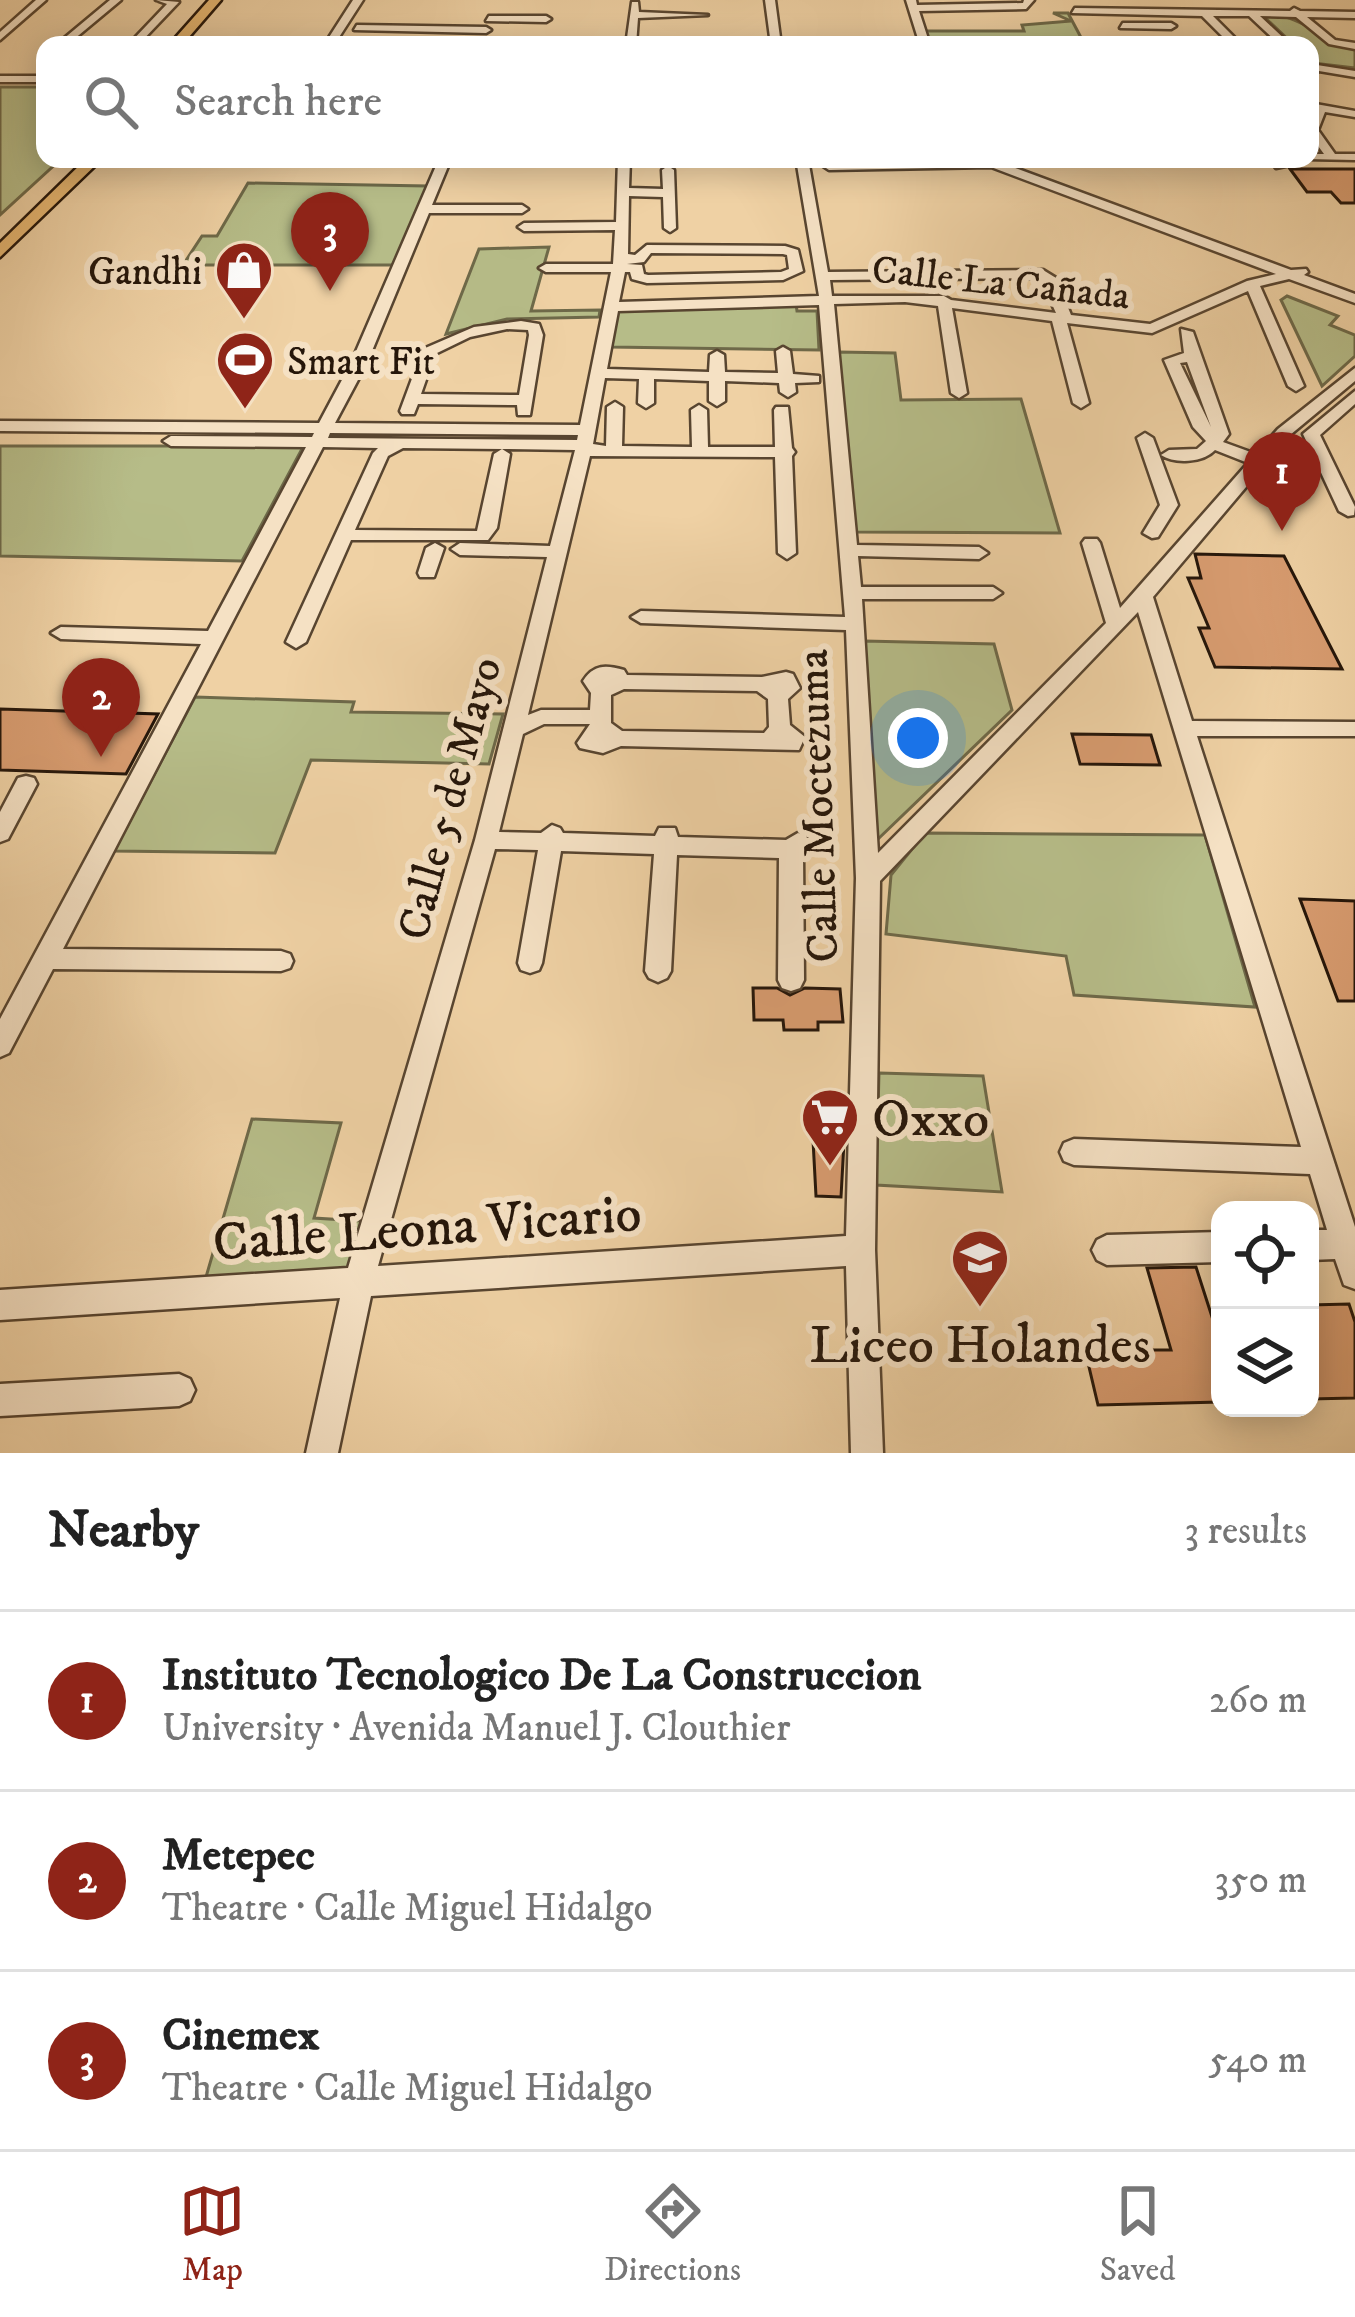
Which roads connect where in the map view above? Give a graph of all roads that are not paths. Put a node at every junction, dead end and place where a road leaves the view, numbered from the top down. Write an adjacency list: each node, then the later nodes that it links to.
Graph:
1 (40, 0): 44 (street)
2 (116, 0): 29 (street)
3 (160, 0): 30 (street)
4 (215, 0): 31 (main road)
5 (228, 0): 32 (main road)
6 (358, 0): 33 (street)
7 (636, 0): 22 (street)
8 (770, 0): 20 (street)
9 (782, 0): 20 (street)
10 (1028, 0): 11 (street)
11 (912, 4): 39 (street)
12 (542, 5): 24 (street)
13 (1075, 11): 18 (street)
14 (1156, 11): 15 (street); 18 (street); 26 (street)
15 (1204, 11): 16 (street); 42 (street)
16 (1249, 11): 17 (street); 43 (street)
17 (1294, 11): 19 (street); 45 (street)
18 (1088, 12): 25 (street)
19 (1354, 15): 45 (street)
20 (778, 18): 37 (street); 38 (street)
21 (545, 19): 24 (street)
22 (634, 20): 23 (street); 36 (street)
23 (701, 20)
24 (488, 25): 28 (street); 35 (street)
25 (1098, 26): 26 (street); 40 (street)
26 (1171, 26): 41 (street)
27 (358, 28): 28 (street)
28 (380, 28): 34 (street)
29 (73, 36)
30 (142, 36)
31 (183, 36)
32 (197, 36)
33 (335, 36)
34 (376, 36)
35 (484, 36)
36 (632, 36)
37 (777, 36)
38 (785, 36)
39 (922, 36)
40 (1104, 36)
41 (1180, 36)
42 (1228, 36)
43 (1276, 36)
44 (0, 37)
45 (1332, 42): 46 (street)
46 (1355, 46)
47 (1319, 69): 48 (street)
48 (1355, 74)
49 (36, 78): 50 (street)
50 (0, 82)
51 (1319, 107): 52 (street)
52 (1353, 109)
53 (1319, 139): 55 (street)
54 (1319, 157): 55 (street)
55 (1332, 157): 56 (street)
56 (1355, 157)
57 (63, 168): 71 (main road)
58 (86, 168): 72 (main road)
59 (442, 168): 66 (street)
60 (623, 168): 64 (street, Calle 5 de Mayo)
61 (803, 168): 81 (street, Calle Moctezuma)
62 (1013, 168): 77 (street)
63 (668, 170): 65 (street)
64 (622, 192): 65 (street); 69 (street, Calle 5 de Mayo)
65 (668, 193): 70 (street)
66 (427, 209): 67 (street); 111 (street)
67 (522, 209)
68 (524, 226): 69 (street)
69 (623, 226): 75 (street, Calle 5 de Mayo)
70 (670, 227)
71 (0, 229)
72 (0, 252)
73 (912, 256): 78 (street)
74 (1000, 256): 80 (street)
75 (620, 263): 75 (street); 76 (street); 87 (street, Calle 5 de Mayo)
76 (545, 268)
77 (1295, 273): 82 (street, Calle La Cañada); 83 (street)
78 (919, 275): 79 (street); 81 (street)
79 (961, 275): 80 (street); 84 (street)
80 (1009, 275): 88 (street)
81 (820, 276): 85 (street, Calle Moctezuma)
82 (1252, 284): 88 (street, Calle La Cañada); 99 (street)
83 (1355, 295)
84 (968, 296)
85 (826, 299): 86 (street, Calle La Cañada); 87 (street, Calle La Cañada); 134 (street, Calle Moctezuma)
86 (944, 300): 88 (street, Calle La Cañada); 100 (street)
87 (610, 307): 92 (street, Calle 5 de Mayo)
88 (1062, 318): 104 (street)
89 (1186, 332): 120 (street)
90 (784, 351): 97 (street)
91 (717, 355): 96 (street)
92 (600, 371): 94 (street); 95 (street); 115 (street, Calle 5 de Mayo)
93 (1355, 373): 125 (street)
94 (647, 374): 95 (street); 103 (street)
95 (680, 378): 96 (street)
96 (717, 378): 97 (street); 102 (street)
97 (788, 379): 98 (street); 122 (street)
98 (814, 379)
99 (1296, 386)
100 (959, 393)
101 (1355, 395): 126 (street)
102 (717, 400)
103 (646, 403)
104 (1081, 403)
105 (615, 407): 119 (street)
106 (469, 408): 106 (street); 109 (street); 112 (street)
107 (699, 410): 121 (street)
108 (0, 426): 110 (street)
109 (446, 428): 111 (street); 112 (street)
110 (58, 433): 111 (street); 114 (street)
111 (322, 434): 116 (street); 146 (street)
112 (484, 435): 117 (street); 118 (street)
113 (1145, 438): 127 (street)
114 (0, 440)
115 (586, 441): 118 (street); 119 (street); 135 (street, Calle 5 de Mayo)
116 (364, 442): 117 (street); 123 (street)
117 (401, 442): 123 (street)
118 (509, 442): 130 (street)
119 (613, 444): 121 (street)
120 (1212, 445): 124 (street); 125 (street)
121 (700, 452): 122 (street)
122 (788, 452): 136 (street)
123 (381, 454): 130 (street)
124 (1169, 455)
125 (1255, 464): 128 (street)
126 (1348, 511)
127 (1167, 514): 128 (street); 129 (street)
128 (1199, 528): 141 (street)
129 (1152, 532)
130 (345, 535): 147 (street)
131 (1091, 544): 144 (street)
132 (393, 547): 133 (street)
133 (435, 548): 135 (street); 138 (street)
134 (849, 550): 137 (street); 139 (street, Calle Moctezuma)
135 (556, 552): 148 (street, Calle 5 de Mayo)
136 (787, 553)
137 (979, 553)
138 (427, 573)
139 (853, 593): 140 (street); 143 (street, Calle Moctezuma)
140 (994, 593)
141 (1143, 596): 144 (street); 150 (street)
142 (641, 617): 143 (street)
143 (856, 624): 157 (street, Calle Moctezuma)
144 (1116, 625): 157 (street)
145 (61, 633): 146 (street)
146 (214, 638): 158 (street)
147 (296, 642)
148 (526, 717): 149 (street); 154 (street, Calle 5 de Mayo)
149 (606, 727): 149 (street)
150 (1187, 728): 151 (street); 165 (street)
151 (1355, 729)
152 (26, 784): 153 (street)
153 (0, 833)
154 (487, 834): 155 (street); 171 (street, Calle 5 de Mayo)
155 (552, 837): 156 (street); 160 (street)
156 (667, 840): 161 (street); 162 (street)
157 (868, 878): 168 (street, Calle Moctezuma)
158 (45, 959): 159 (street); 163 (street)
159 (281, 961)
160 (530, 963)
161 (658, 971)
162 (791, 980)
163 (0, 1045)
164 (1074, 1152): 165 (street)
165 (1320, 1161): 170 (street)
166 (1211, 1247): 169 (street)
167 (1319, 1248): 170 (street)
168 (860, 1250): 171 (street, Calle Leona Vicario); 176 (street, Calle Moctezuma)
169 (1107, 1250)
170 (1351, 1259)
171 (359, 1281): 172 (street, Calle Leona Vicario); 175 (street, Calle 5 de Mayo)
172 (0, 1305)
173 (179, 1390): 174 (street)
174 (0, 1400)
175 (322, 1453)
176 (867, 1453)

